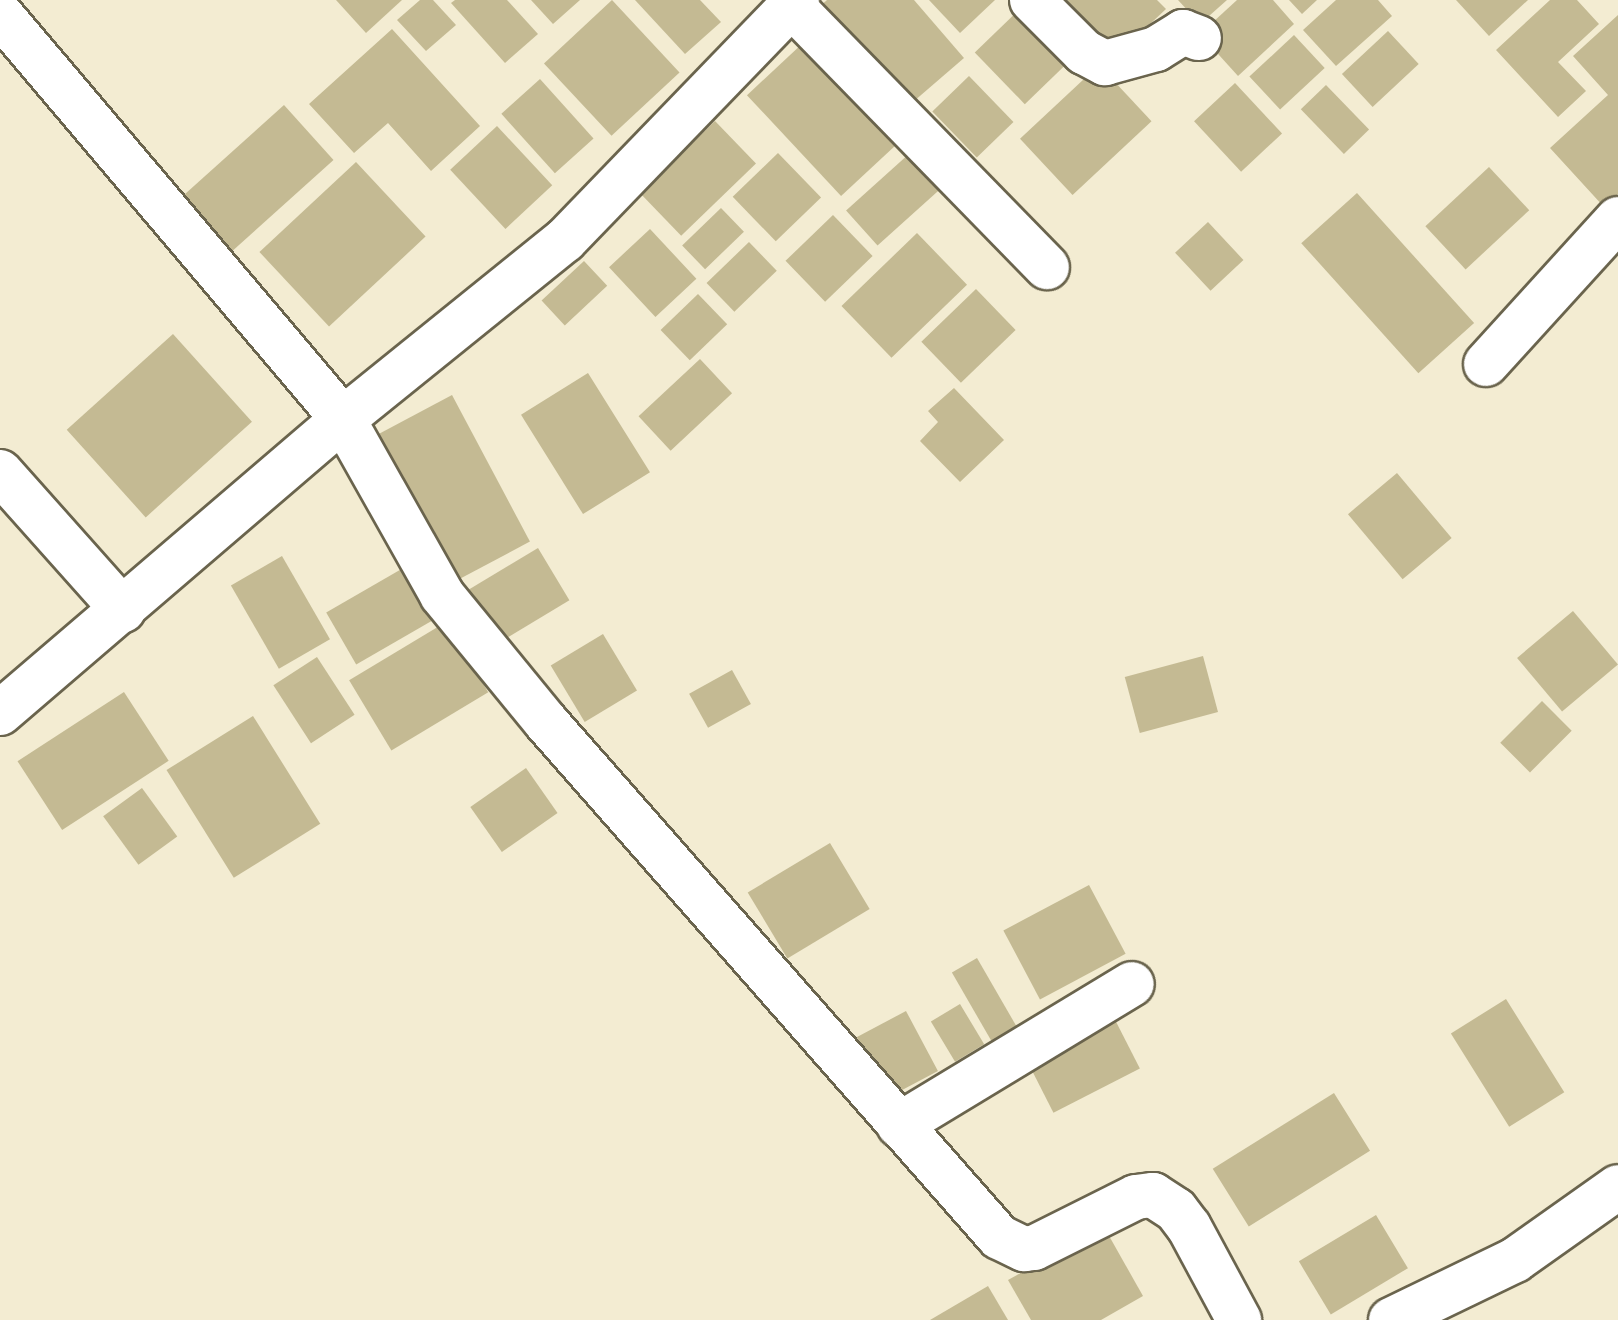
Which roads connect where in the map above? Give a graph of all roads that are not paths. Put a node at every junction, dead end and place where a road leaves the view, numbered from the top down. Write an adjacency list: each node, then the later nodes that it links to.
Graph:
1 (1032, 0): 4 (street)
2 (795, 3): 6 (street); 8 (street)
3 (0, 14): 8 (street)
4 (1199, 38)
5 (1618, 219): 7 (street)
6 (1047, 267)
7 (1486, 364)
8 (343, 419): 10 (street); 13 (street)
9 (0, 472): 10 (street)
10 (123, 610): 11 (street)
11 (0, 713)
12 (1132, 984): 13 (street)
13 (899, 1125): 15 (street)
14 (1618, 1187): 16 (street)
15 (1239, 1320)
16 (1391, 1320)

